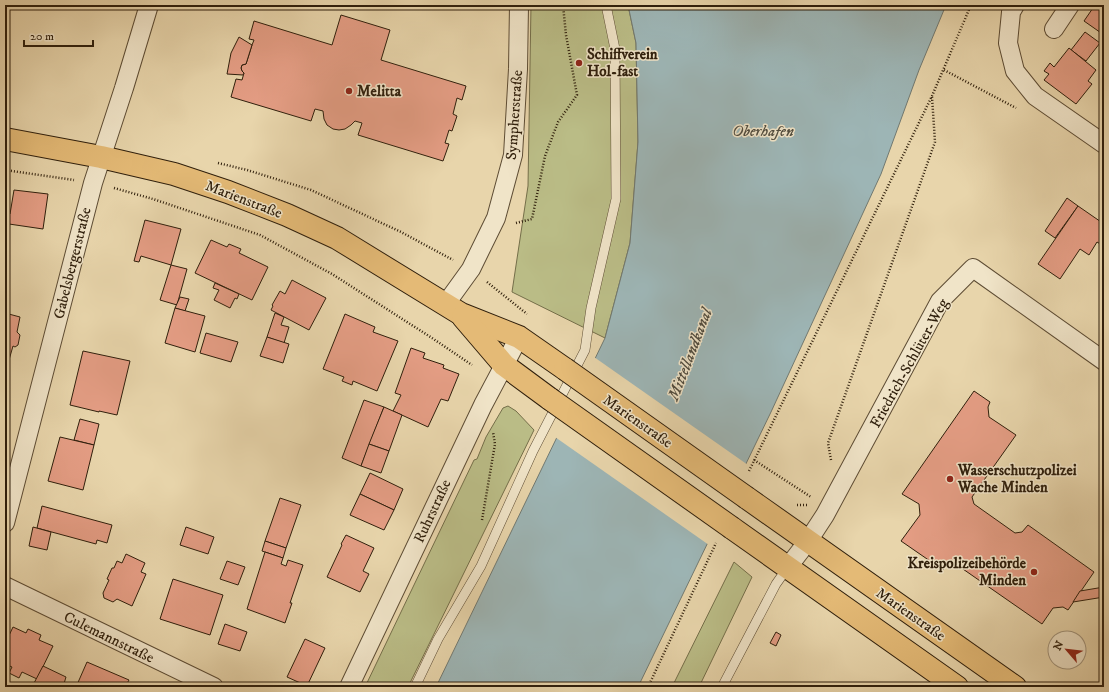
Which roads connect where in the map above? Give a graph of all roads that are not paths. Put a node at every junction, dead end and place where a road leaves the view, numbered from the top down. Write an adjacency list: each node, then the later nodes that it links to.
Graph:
1 (149, 5): 9 (street, Gabelsbergerstraße)
2 (519, 5): 10 (street, Sympherstraße)
3 (606, 5): 20 (lane)
4 (1015, 5): 8 (street)
5 (1070, 5): 6 (street)
6 (1054, 29)
7 (5, 139): 9 (main road, Marienstraße)
8 (1104, 144)
9 (101, 157): 10 (main road, Marienstraße); 14 (street, Gabelsbergerstraße)
10 (453, 310): 11 (main road, Marienstraße); 13 (main road, Marienstraße)
11 (519, 337): 13 (street, Ruhrstraße); 15 (main road, Marienstraße, bridge)
12 (1104, 361): 15 (street, Friedrich-Schlüter-Weg)
13 (500, 373): 16 (main road, Marienstraße, bridge); 19 (street, Ruhrstraße)
14 (5, 523)
15 (808, 541): 16 (street); 23 (main road, Marienstraße)
16 (788, 567): 21 (lane); 22 (main road, Marienstraße)
17 (5, 586): 18 (street, Culemannstraße)
18 (214, 687)
19 (350, 687)
20 (415, 687)
21 (722, 687)
22 (958, 687)
23 (1015, 687)

